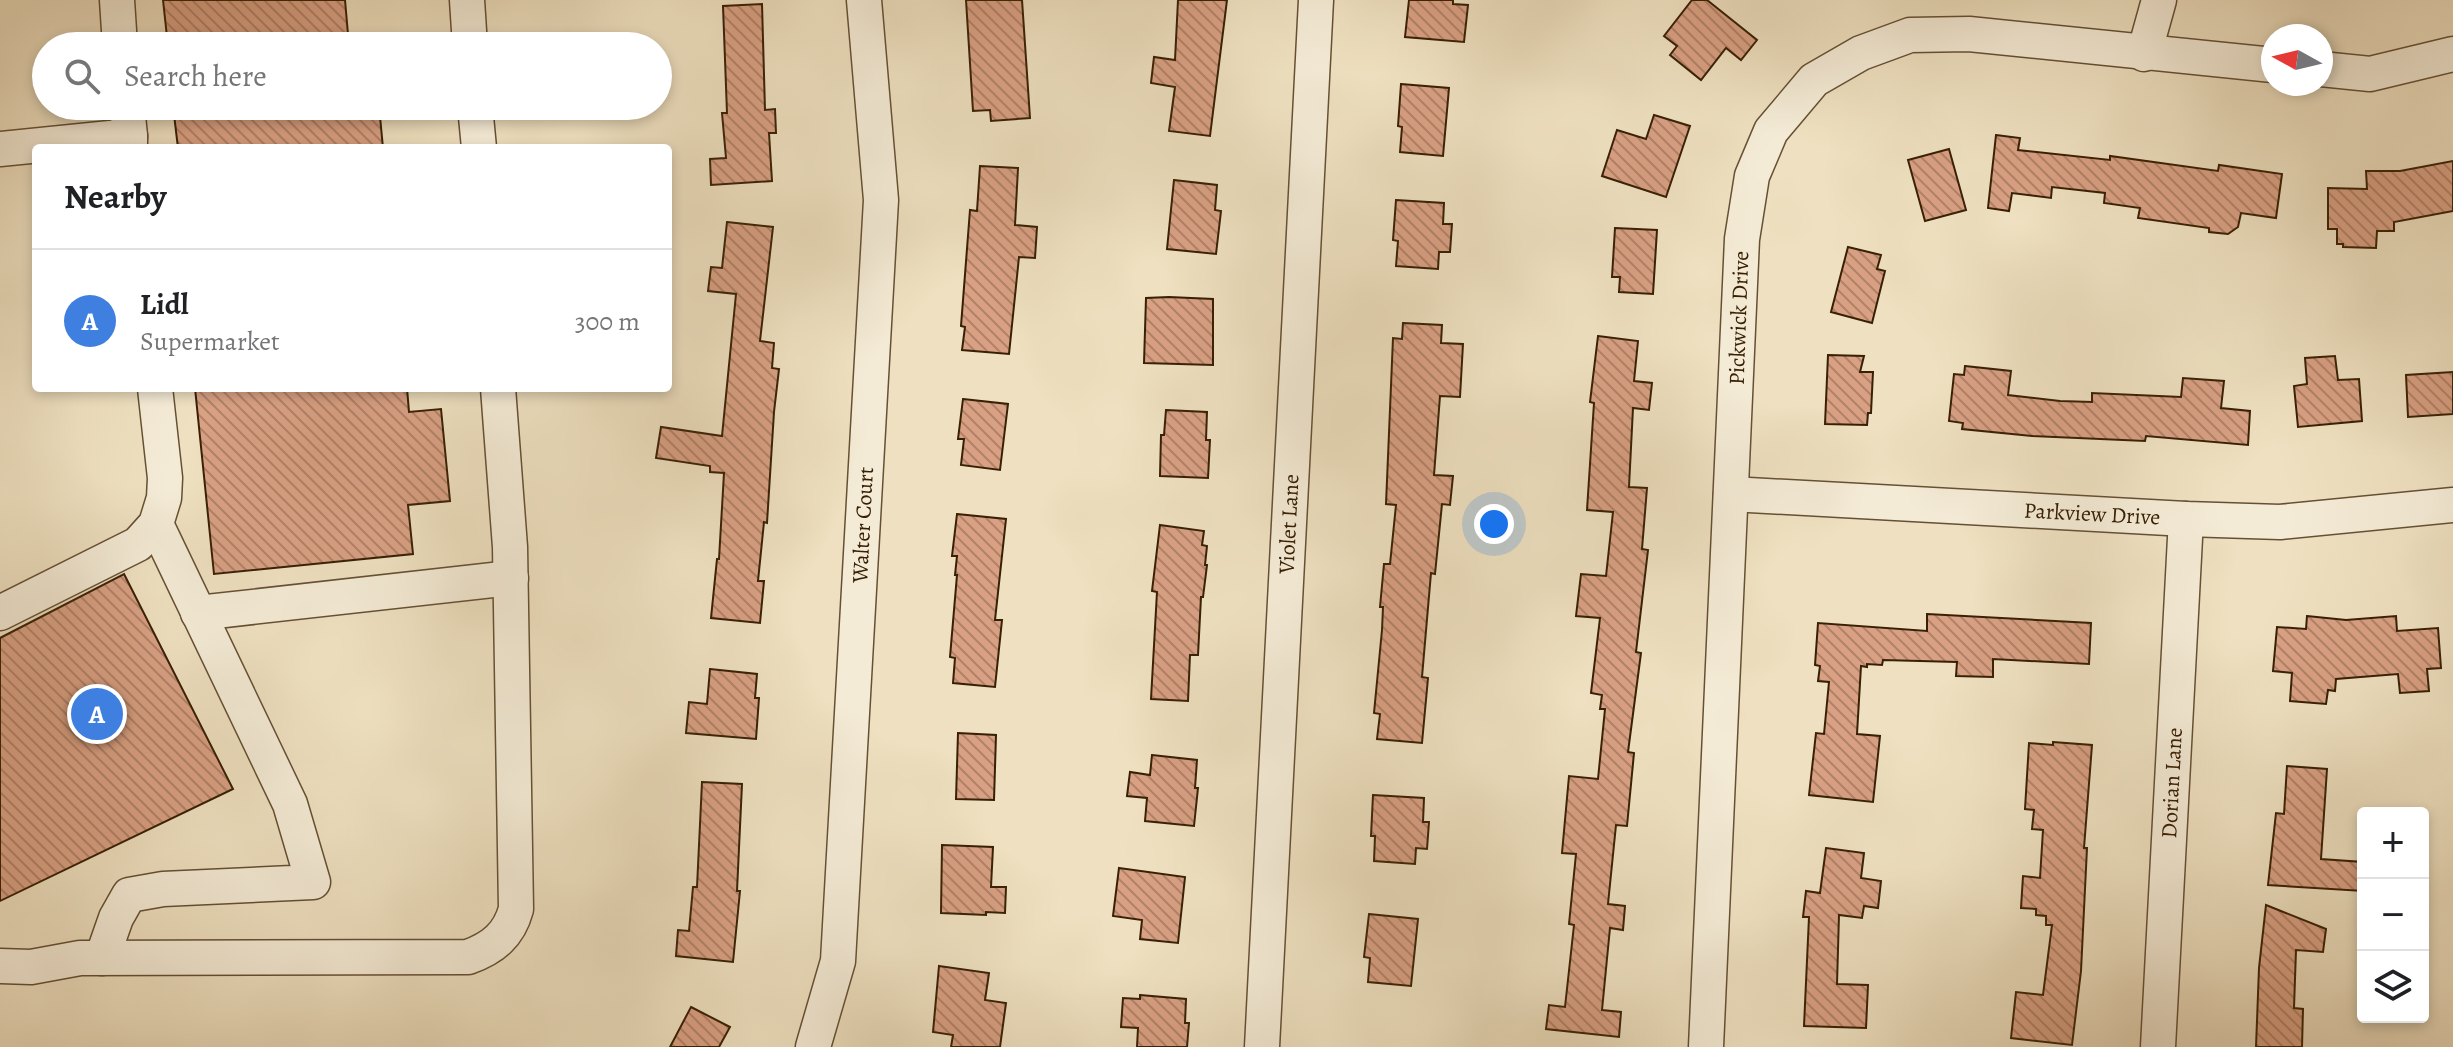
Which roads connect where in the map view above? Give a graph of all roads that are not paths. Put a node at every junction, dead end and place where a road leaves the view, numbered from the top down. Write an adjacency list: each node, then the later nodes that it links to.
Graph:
1 (117, 0): 6 (street)
2 (467, 0): 7 (street)
3 (864, 0): 29 (street, Walter Court)
4 (1316, 0): 30 (street, Violet Lane)
5 (2159, 0): 8 (street)
6 (119, 32)
7 (469, 32)
8 (2144, 54): 10 (street, Pickwick Drive); 20 (street, Pickwick Drive)
9 (2453, 54): 11 (street)
10 (2261, 64)
11 (2333, 70)
12 (476, 120): 16 (street)
13 (129, 130): 15 (street)
14 (32, 144): 17 (street)
15 (34, 144)
16 (479, 144)
17 (0, 149)
18 (155, 392): 23 (street)
19 (498, 392): 24 (street)
20 (1731, 494): 22 (street, Parkview Drive); 31 (street, Pickwick Drive)
21 (2453, 505): 22 (street, Parkview Drive)
22 (2186, 519): 32 (street, Dorian Lane)
23 (156, 524): 25 (street); 26 (street)
24 (511, 578): 26 (street); 27 (street)
25 (0, 613)
26 (198, 613): 27 (street)
27 (102, 958): 28 (street)
28 (0, 966)
29 (813, 1047)
30 (1262, 1047)
31 (1706, 1047)
32 (2158, 1047)

